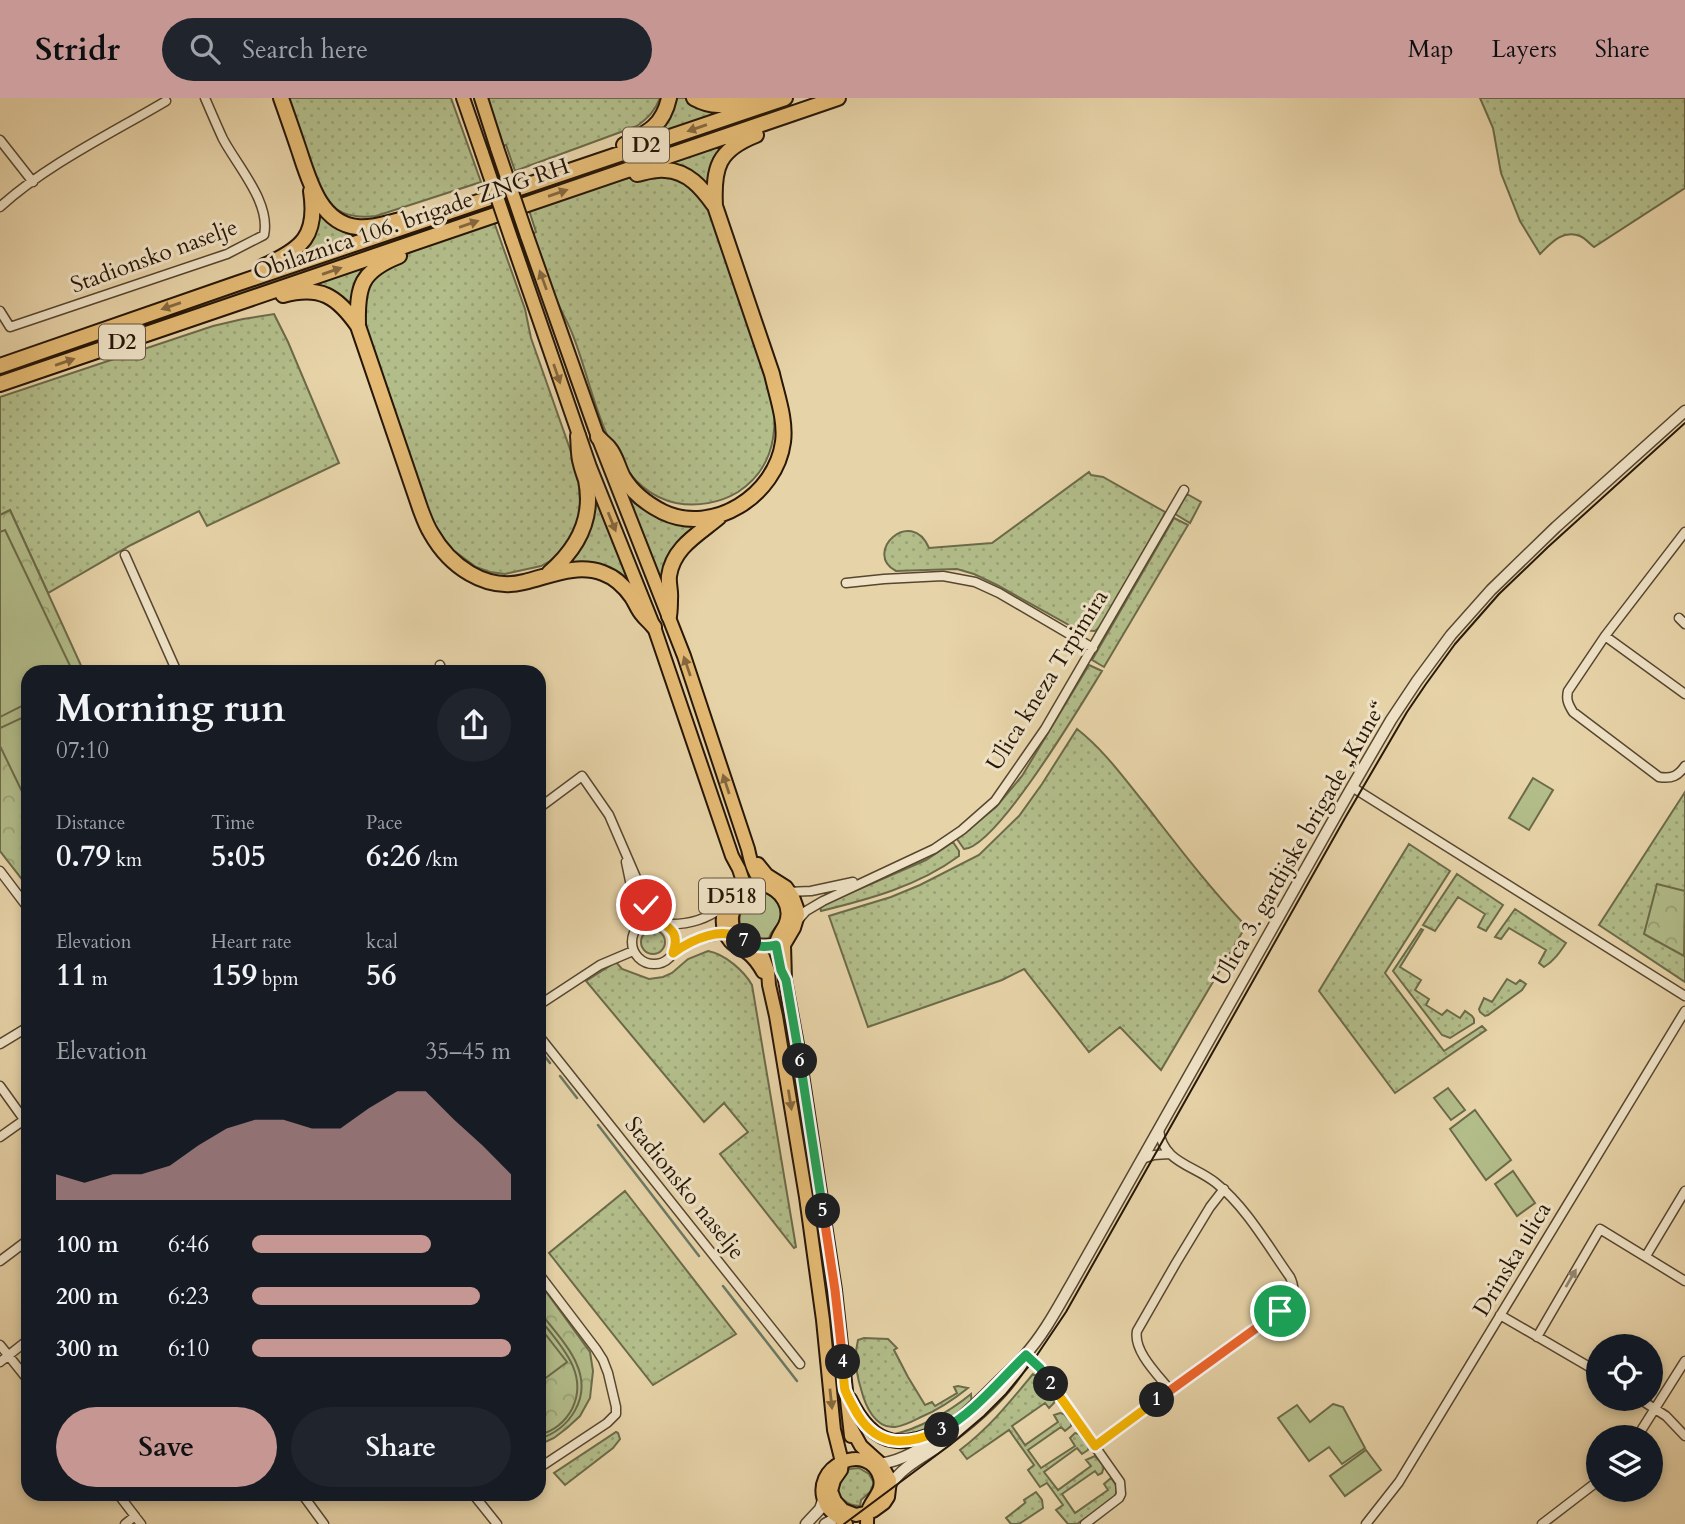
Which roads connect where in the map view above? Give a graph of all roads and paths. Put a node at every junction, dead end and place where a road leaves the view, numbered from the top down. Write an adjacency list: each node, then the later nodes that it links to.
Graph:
1 (205, 98): 23 (street, Stadionsko naselje)
2 (281, 98): 15 (highway)
3 (463, 98): 28 (main road, D518, one-way to 28, bridge)
4 (481, 98): 29 (main road, D518, one-way to 4, bridge)
5 (669, 98): 13 (highway)
6 (694, 98): 7 (highway)
7 (764, 98)
8 (785, 98): 13 (highway, Obilaznica 106. brigade ZNG RH / D2, one-way to 13)
9 (838, 98): 11 (highway, Obilaznica 106. brigade ZNG RH / D2)
10 (166, 101): 16 (street)
11 (789, 115): 14 (highway, Obilaznica 106. brigade ZNG RH / D2); 17 (highway)
12 (0, 140): 16 (street)
13 (598, 161): 19 (highway, Obilaznica 106. brigade ZNG RH / D2)
14 (608, 176): 17 (highway); 20 (highway, Obilaznica 106. brigade ZNG RH / D2, one-way to 14)
15 (309, 180): 19 (highway); 21 (highway)
16 (33, 182): 18 (street)
17 (715, 206): 31 (highway)
18 (0, 208)
19 (426, 220): 21 (highway, Obilaznica 106. brigade ZNG RH / D2)
20 (429, 237): 22 (highway, Obilaznica 106. brigade ZNG RH / D2, one-way to 20); 24 (highway)
21 (236, 284): 25 (highway, Obilaznica 106. brigade ZNG RH / D2, one-way to 25)
22 (244, 301): 24 (highway); 26 (highway, Obilaznica 106. brigade ZNG RH / D2, one-way to 22)
23 (0, 311)
24 (358, 326): 34 (highway)
25 (0, 366)
26 (0, 384)
27 (1685, 411): 43 (street, Ulica 3. gardijske brigade „Kune“)
28 (578, 436): 34 (highway); 37 (main road, D518, one-way to 37)
29 (598, 437): 31 (highway); 36 (main road, D518)
30 (1184, 490): 39 (street, Ulica kneza Trpimira)
31 (723, 514): 36 (highway)
32 (1684, 535): 38 (street)
33 (125, 555): 40 (street)
34 (545, 576): 37 (highway)
35 (846, 583): 39 (street)
36 (669, 616): 45 (main road, D518, one-way to 36)
37 (654, 627): 50 (main road, D518)
38 (1605, 636): 41 (street); 42 (street)
39 (1093, 648): 48 (street, Ulica kneza Trpimira)
40 (174, 665)
41 (1685, 694)
42 (1684, 771)
43 (1352, 787): 63 (street); 72 (street, Ulica 3. gardijske brigade „Kune“)
44 (546, 803): 46 (street)
45 (748, 849): 49 (main road, D518); 51 (main road, D518)
46 (624, 853): 54 (street); 56 (street)
47 (0, 871): 52 (street)
48 (873, 877): 51 (street, Ulica kneza Trpimira); 55 (street, Ulica kneza Trpimira)
49 (765, 885): 50 (main road, D518); 51 (main road, D518)
50 (739, 890): 53 (main road, D518); 57 (main road, D518)
51 (784, 892): 55 (main road, D518); 58 (main road, D518)
52 (21, 899)
53 (726, 905): 54 (street); 57 (main road, D518)
54 (663, 922): 56 (street); 61 (street)
55 (796, 923): 58 (main road, D518)
56 (635, 930): 60 (street)
57 (733, 936): 59 (main road, D518); 61 (street); 62 (main road, D518)
58 (781, 942): 59 (main road, D518); 94 (main road, D518)
59 (754, 946): 62 (main road, D518)
60 (633, 951): 61 (street); 64 (street)
61 (673, 953)
62 (769, 985): 104 (main road, D518, one-way to 104)
63 (1685, 996)
64 (546, 1000)
65 (1685, 1011): 83 (street, Drinska ulica)
66 (21, 1031): 67 (street)
67 (0, 1044)
68 (546, 1045): 91 (street, Stadionsko naselje)
69 (0, 1086): 70 (street)
70 (21, 1116)
71 (21, 1126): 73 (street)
72 (1159, 1130): 74 (street); 75 (street, Ulica 3. gardijske brigade „Kune“)
73 (0, 1138)
74 (1169, 1154): 75 (street); 76 (street)
75 (1142, 1159): 88 (street, Ulica 3. gardijske brigade „Kune“)
76 (1224, 1189): 95 (street); 95 (street)
77 (1685, 1191): 79 (street)
78 (21, 1245): 80 (street)
79 (1646, 1256): 81 (street); 84 (street, one-way to 79)
80 (0, 1261)
81 (1685, 1281)
82 (546, 1283): 103 (street)
83 (1500, 1315): 84 (street); 121 (street, Drinska ulica)
84 (1537, 1337): 92 (street)
85 (0, 1345): 87 (street)
86 (21, 1345): 87 (street)
87 (8, 1355): 90 (street); 93 (street)
88 (1026, 1355): 98 (street, Ulica 3. gardijske brigade „Kune“); 101 (street); 105 (street, Ulica 3. gardijske brigade „Kune“)
89 (1685, 1361): 96 (street)
90 (0, 1362)
91 (800, 1364)
92 (1586, 1365)
93 (21, 1371)
94 (845, 1389): 98 (main road); 99 (main road, D518)
95 (1170, 1390): 101 (street)
96 (1663, 1397)
97 (1657, 1411): 100 (street)
98 (952, 1425): 102 (street, Ulica 3. gardijske brigade „Kune“)
99 (851, 1428): 102 (main road, D518); 102 (main road, D518)
100 (1685, 1436)
101 (1095, 1446): 120 (street)
102 (871, 1463): 104 (main road); 105 (main road, D518); 112 (main road, D518)
103 (546, 1464)
104 (836, 1465): 107 (main road, D518); 113 (main road)
105 (890, 1486): 112 (main road)
106 (1586, 1490): 122 (street)
107 (824, 1497): 113 (main road); 118 (street)
108 (123, 1501): 111 (street)
109 (307, 1501): 116 (street)
110 (481, 1501): 117 (street)
111 (135, 1516): 114 (street); 115 (street)
112 (872, 1517): 113 (main road)
113 (846, 1519): 119 (street)
114 (125, 1524)
115 (141, 1524)
116 (324, 1524)
117 (497, 1524)
118 (806, 1524)
119 (825, 1524)
120 (1085, 1524)
121 (1366, 1524)
122 (1542, 1524)

